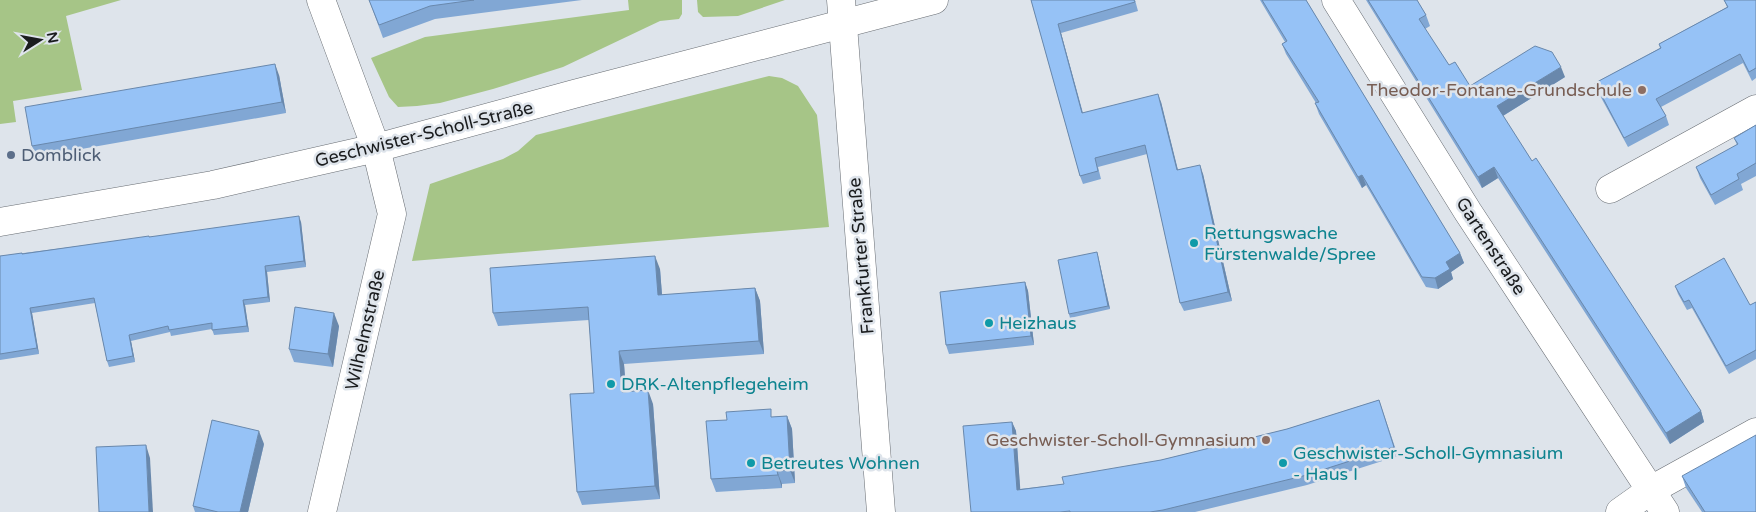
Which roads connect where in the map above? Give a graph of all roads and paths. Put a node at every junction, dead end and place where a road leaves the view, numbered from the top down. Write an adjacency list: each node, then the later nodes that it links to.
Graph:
1 (321, 0): 6 (street, Wilhelmstraße)
2 (934, 0): 4 (street, Geschwister-Scholl-Straße)
3 (1336, 0): 10 (street, Gartenstraße)
4 (842, 12): 6 (street, Geschwister-Scholl-Straße); 12 (street, Frankfurter Straße)
5 (1756, 109): 7 (street)
6 (376, 148): 8 (street, Geschwister-Scholl-Straße); 11 (street, Wilhelmstraße)
7 (1610, 190)
8 (0, 222)
9 (1756, 432): 10 (street)
10 (1658, 501): 13 (street)
11 (322, 512)
12 (881, 512)
13 (1620, 512)

